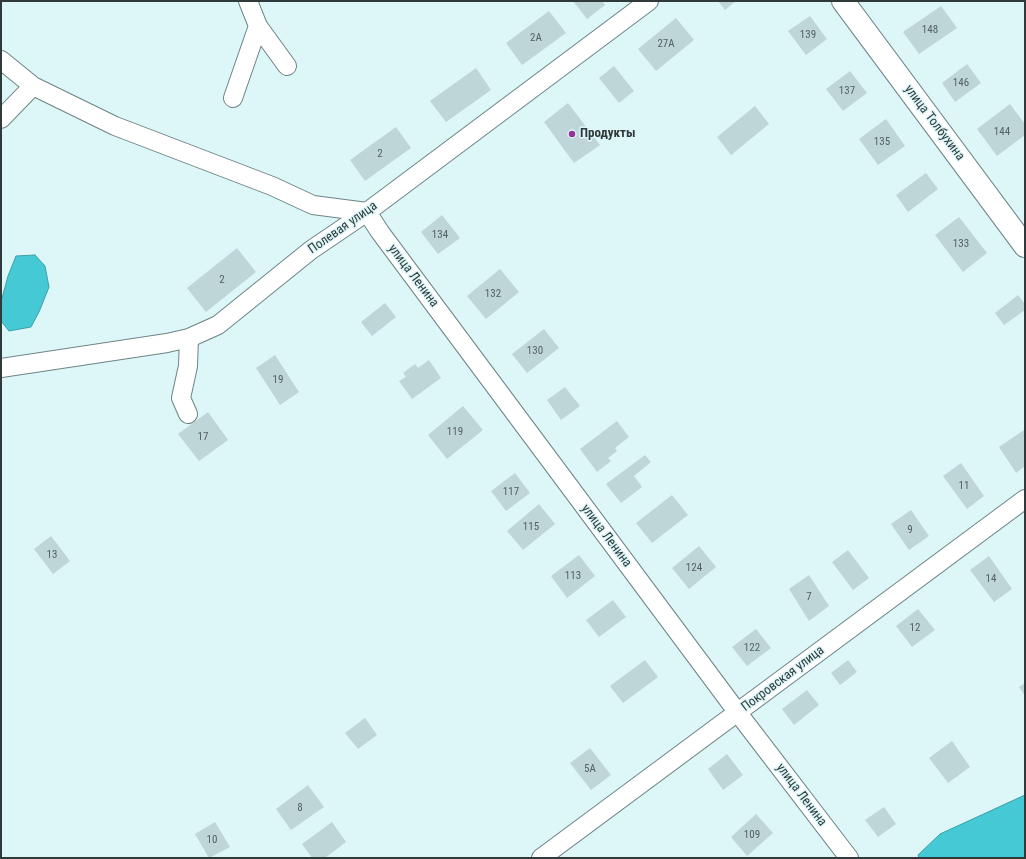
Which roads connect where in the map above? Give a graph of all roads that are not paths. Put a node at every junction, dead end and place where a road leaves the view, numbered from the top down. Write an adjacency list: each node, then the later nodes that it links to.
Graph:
1 (248, 1): 4 (street)
2 (649, 1): 10 (street, Полевая улица)
3 (843, 1): 11 (main road, улица Толбухина)
4 (258, 26): 6 (street); 8 (street)
5 (1, 60): 7 (street)
6 (286, 66)
7 (33, 86): 9 (street); 10 (street)
8 (233, 98)
9 (1, 119)
10 (367, 212): 12 (street, Полевая улица); 16 (street, улица Ленина)
11 (1025, 246)
12 (189, 338): 13 (street, Полевая улица); 14 (street)
13 (1, 368)
14 (188, 414)
15 (1025, 499): 16 (street, Покровская улица)
16 (738, 713): 17 (street, Покровская улица); 18 (street, улица Ленина)
17 (542, 858)
18 (849, 858)

